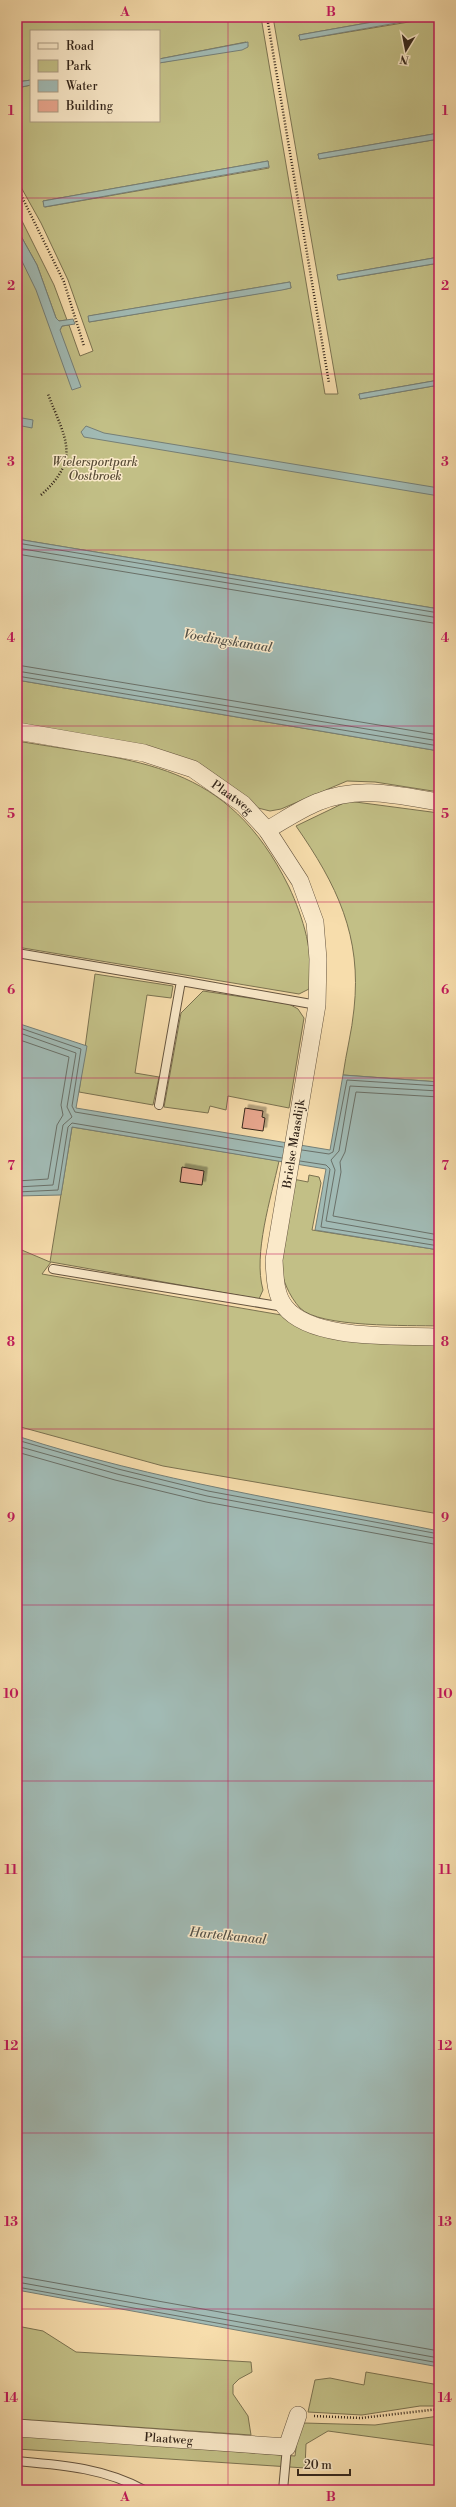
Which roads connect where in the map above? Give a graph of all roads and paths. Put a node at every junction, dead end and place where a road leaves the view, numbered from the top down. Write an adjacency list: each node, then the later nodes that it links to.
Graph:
1 (267, 17): 4 (path)
2 (17, 187): 3 (path)
3 (84, 346)
4 (330, 383)
5 (48, 394): 6 (path)
6 (42, 495)
7 (17, 732): 9 (street, Plaatweg)
8 (439, 802): 9 (street)
9 (267, 830): 12 (street, Brielse Maasdijk)
10 (17, 953): 11 (lane)
11 (181, 981): 12 (lane); 13 (lane)
12 (317, 1005): 15 (street, Brielse Maasdijk)
13 (159, 1105)
14 (53, 1269): 15 (lane)
15 (284, 1307): 16 (street, Brielse Maasdijk)
16 (439, 1338)
17 (439, 2409): 18 (path)
18 (298, 2415): 20 (street)
19 (17, 2428): 20 (street, Plaatweg)
20 (287, 2447): 23 (lane)
21 (17, 2462): 22 (lane)
22 (144, 2490)
23 (283, 2490)

